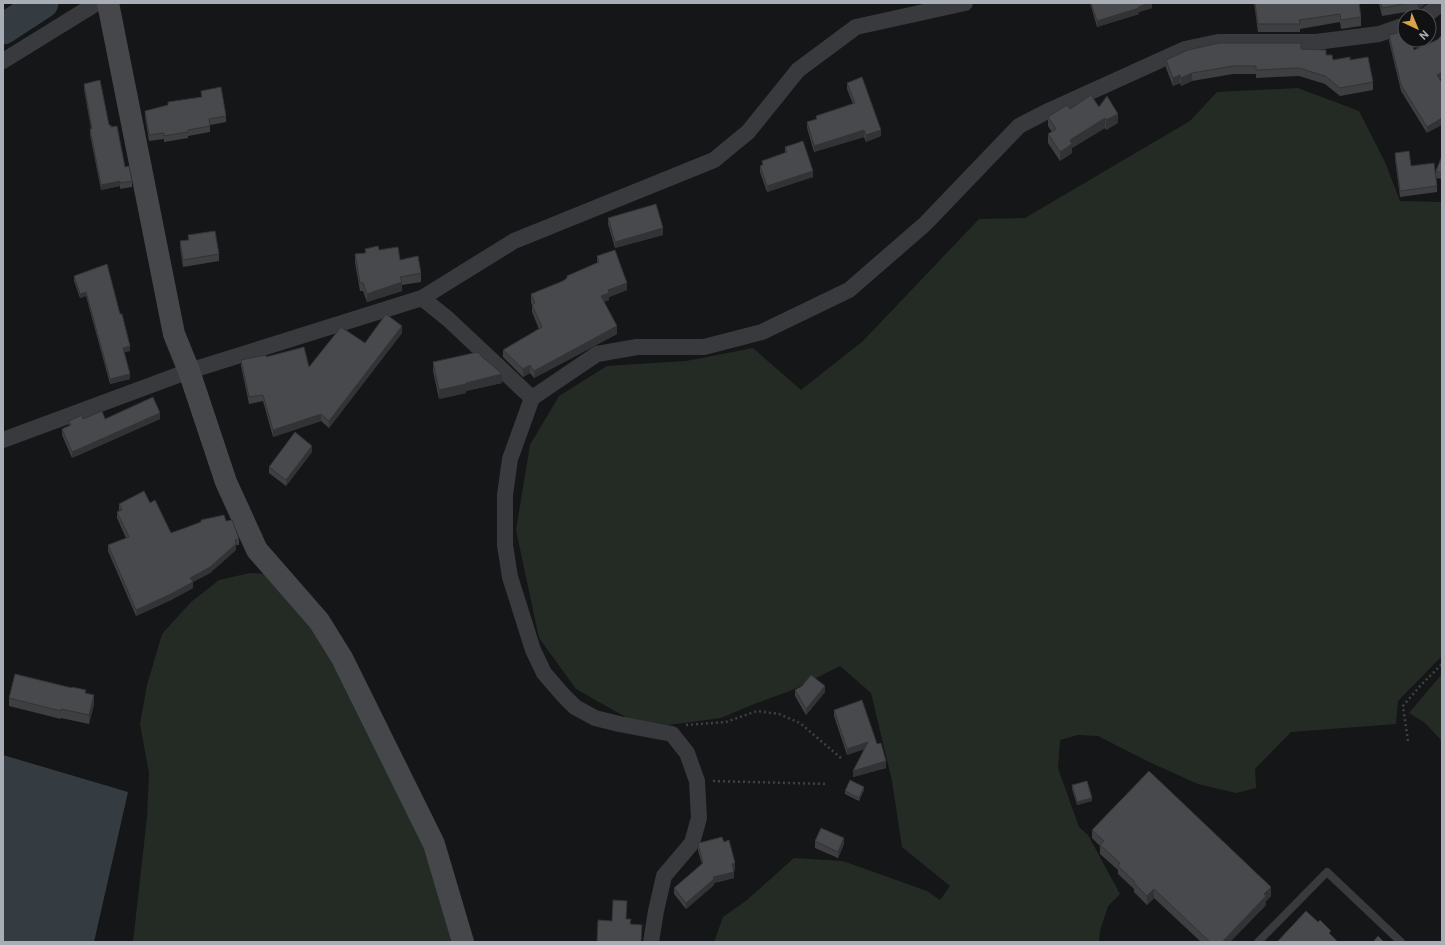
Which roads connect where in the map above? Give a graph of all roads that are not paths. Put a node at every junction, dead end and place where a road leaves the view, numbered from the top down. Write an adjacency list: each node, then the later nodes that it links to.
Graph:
1 (97, 3): 5 (street)
2 (108, 3): 7 (street)
3 (965, 3): 6 (street)
4 (1397, 28): 8 (street)
5 (3, 61)
6 (422, 298): 7 (street); 8 (street)
7 (190, 371): 9 (street); 10 (street)
8 (532, 398): 11 (street)
9 (3, 440)
10 (462, 942)
11 (651, 942)
12 (1258, 942): 13 (lane)
13 (1401, 942)

